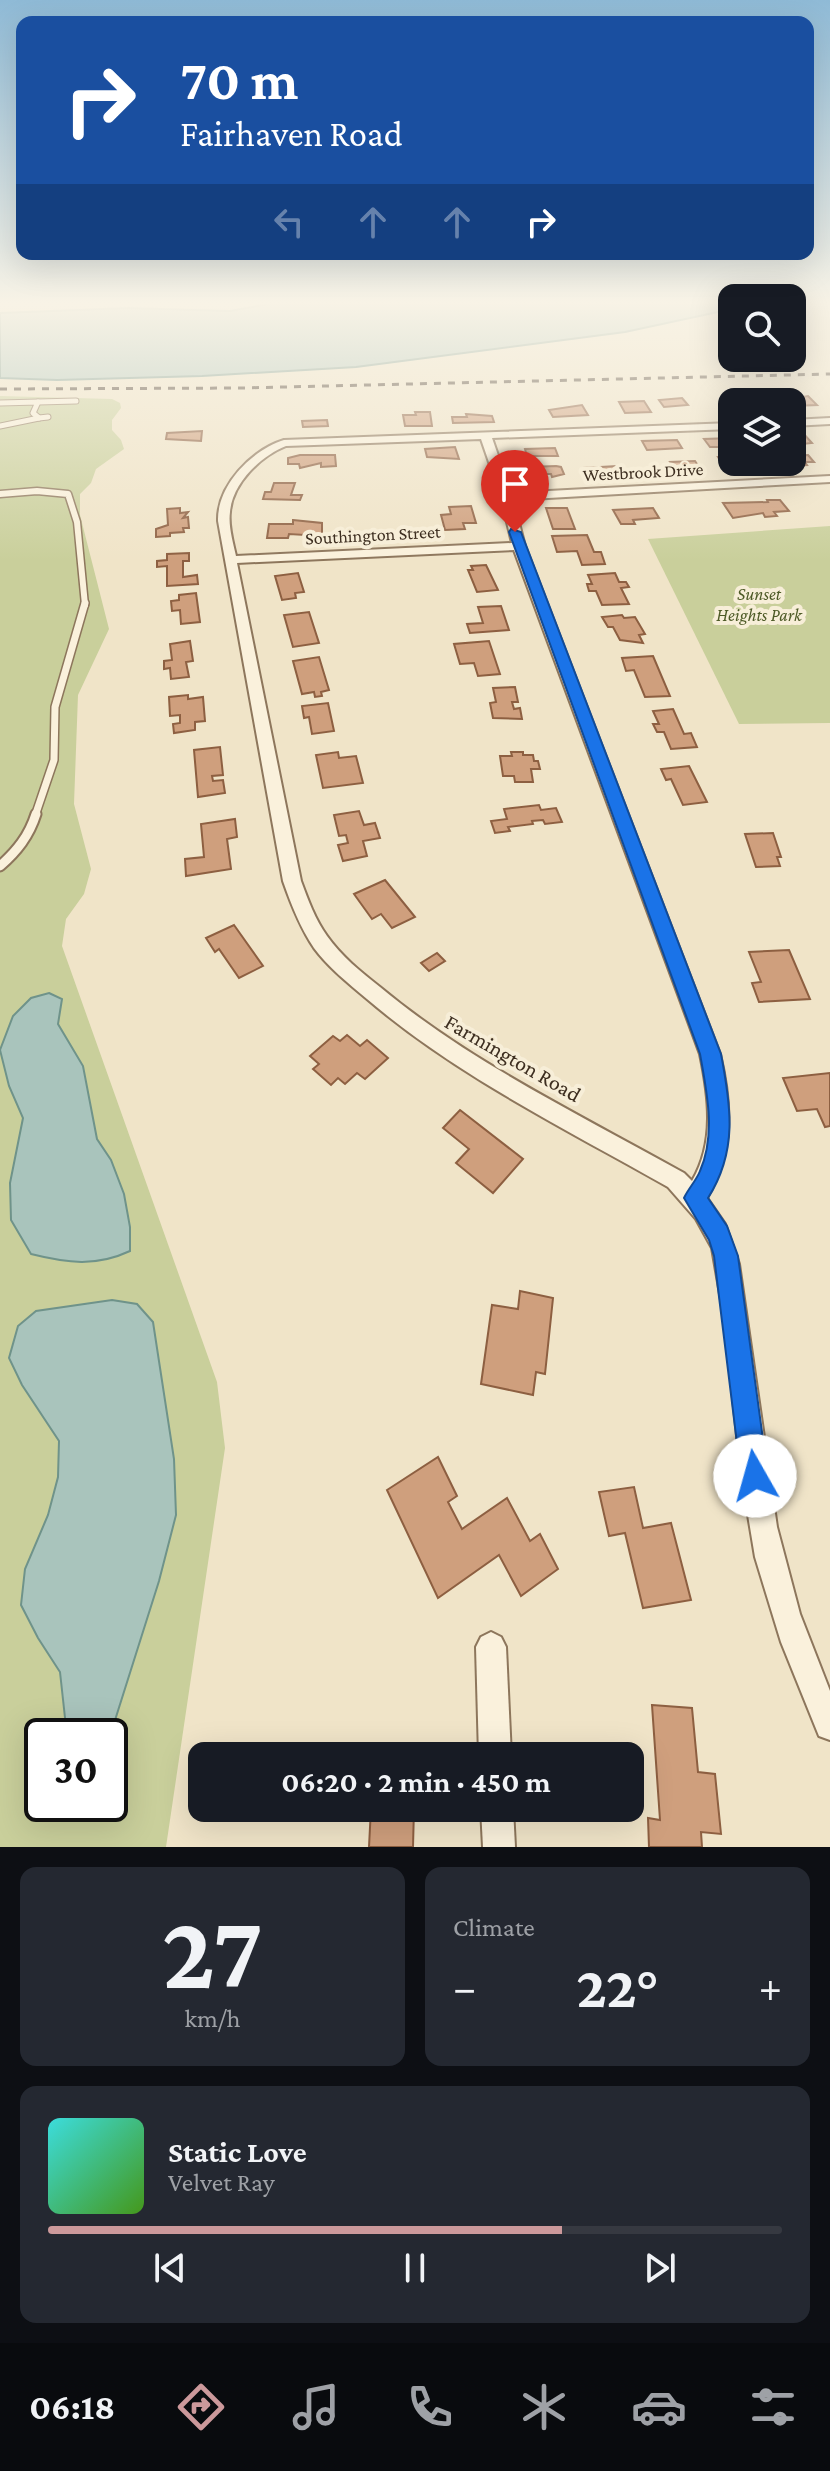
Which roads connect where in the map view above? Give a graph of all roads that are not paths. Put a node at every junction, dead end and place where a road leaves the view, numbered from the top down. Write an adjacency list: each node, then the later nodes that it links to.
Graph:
1 (76, 401): 2 (lane)
2 (38, 402): 3 (lane); 5 (lane)
3 (0, 403)
4 (48, 417): 5 (lane)
5 (39, 418): 8 (lane)
6 (830, 421): 7 (street)
7 (806, 422)
8 (0, 426)
9 (718, 427): 10 (street, Farmington Road)
10 (486, 437): 13 (street); 15 (street, Farmington Road)
11 (830, 479): 13 (street, Westbrook Drive)
12 (0, 494): 16 (lane)
13 (507, 497): 14 (street)
14 (519, 546): 15 (street, Southington Street); 17 (street)
15 (230, 560): 17 (street, Farmington Road)
16 (0, 866)
17 (695, 1198): 19 (street, Farmington Road)
18 (491, 1647): 20 (street)
19 (830, 1725)
20 (494, 1742)
21 (498, 1822): 22 (street)
22 (499, 1847)

